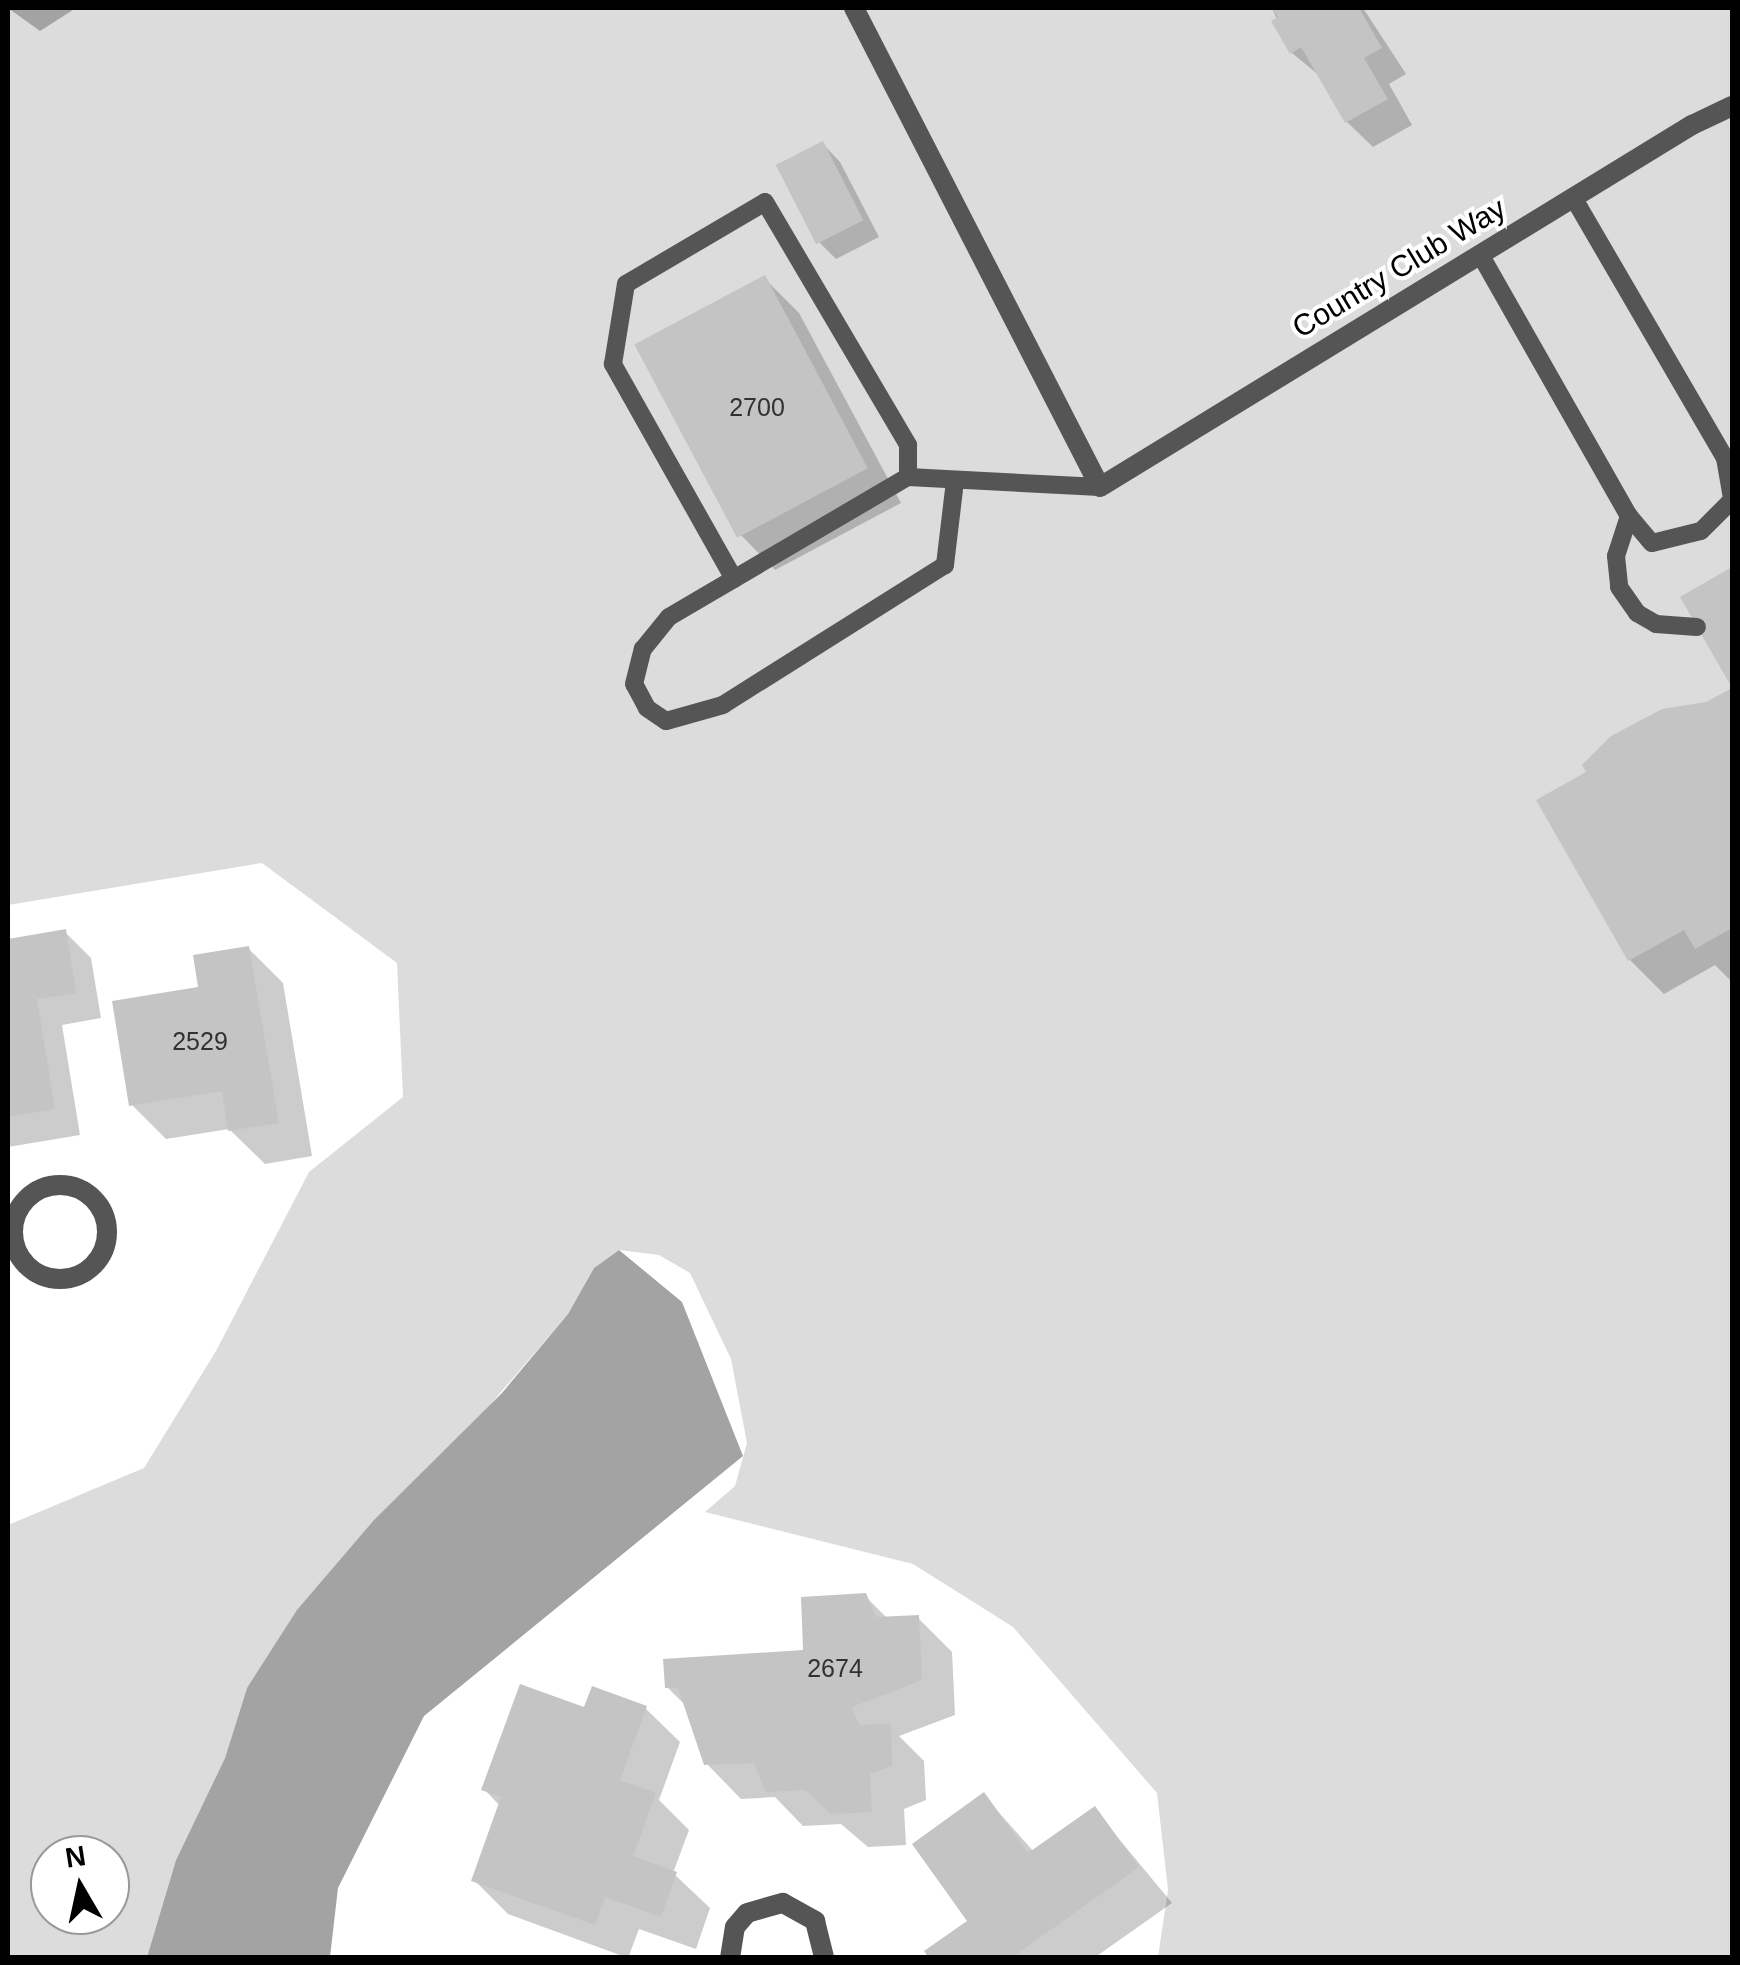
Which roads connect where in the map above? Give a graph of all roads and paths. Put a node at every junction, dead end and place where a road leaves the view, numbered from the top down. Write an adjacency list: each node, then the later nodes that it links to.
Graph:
1 (854, 8): 8 (street)
2 (1732, 106): 3 (street, Country Club Way)
3 (1574, 197): 4 (street, Country Club Way); 5 (lane)
4 (1480, 254): 8 (street, Country Club Way); 10 (lane)
5 (1728, 458): 9 (lane)
6 (908, 478): 7 (lane); 11 (lane); 11 (lane)
7 (955, 481): 8 (lane); 11 (lane)
8 (1100, 487)
9 (1732, 499): 10 (lane)
10 (1628, 516): 12 (lane)
11 (734, 579)
12 (1697, 627)
13 (10, 1222): 13 (street)
14 (730, 1958): 15 (street)
15 (824, 1958)

